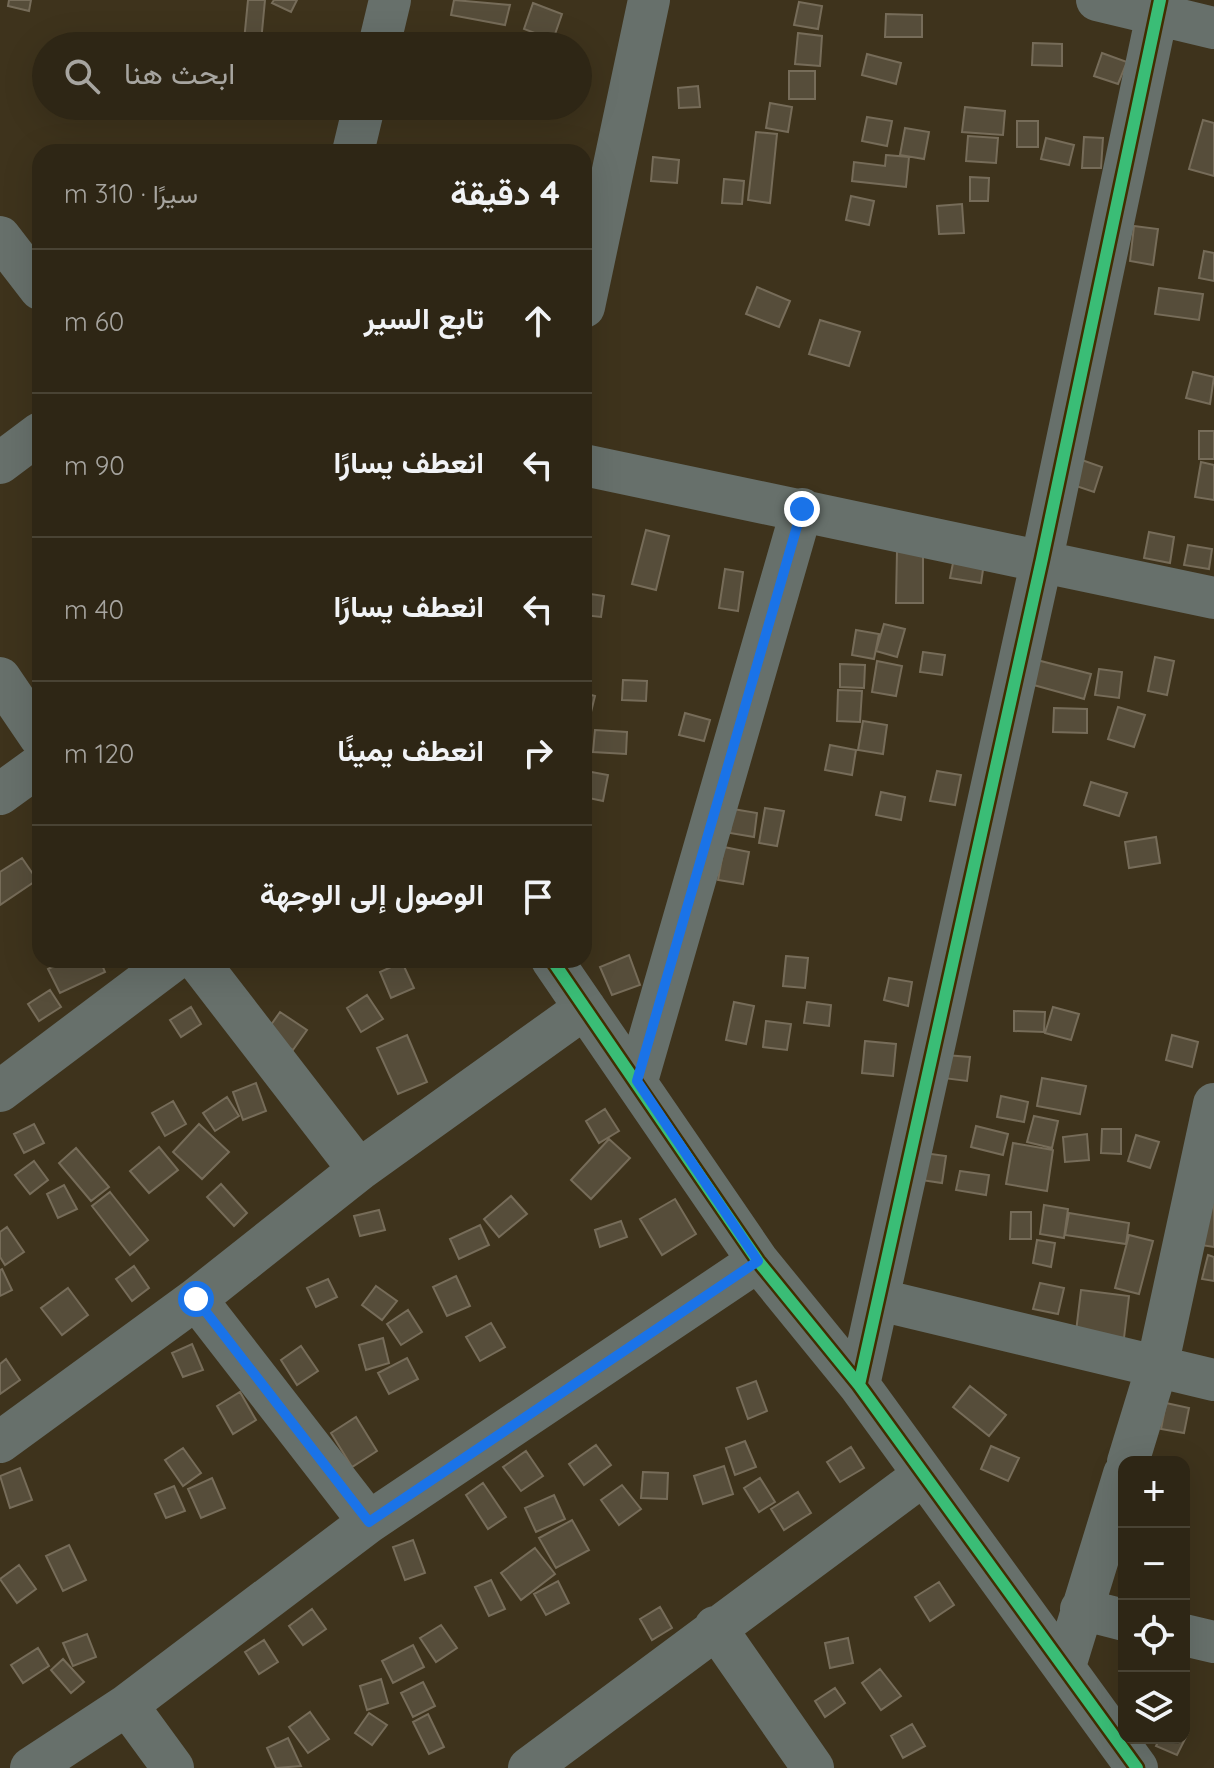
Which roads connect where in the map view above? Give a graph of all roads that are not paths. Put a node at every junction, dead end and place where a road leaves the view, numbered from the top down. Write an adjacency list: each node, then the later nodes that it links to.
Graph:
1 (390, 0): 6 (street)
2 (649, 0): 10 (street)
3 (1097, 0): 4 (street)
4 (1158, 7): 5 (street); 16 (street)
5 (1214, 28)
6 (382, 32)
7 (361, 120): 8 (street)
8 (355, 144)
9 (0, 237): 11 (street)
10 (592, 269)
11 (32, 279)
12 (32, 439): 13 (street)
13 (0, 463)
14 (592, 467): 15 (street)
15 (802, 509): 16 (street); 26 (street)
16 (1042, 559): 17 (street); 32 (street)
17 (1214, 598)
18 (0, 678): 19 (street)
19 (32, 725)
20 (32, 771): 21 (street)
21 (0, 794)
22 (163, 968): 27 (street)
23 (203, 968): 29 (street)
24 (558, 968): 25 (street)
25 (585, 1008): 26 (street); 29 (street)
26 (637, 1081): 30 (street)
27 (0, 1091)
28 (1213, 1117): 33 (street)
29 (359, 1170): 31 (street)
30 (758, 1261): 35 (street); 40 (street)
31 (196, 1299): 36 (street); 40 (street)
32 (880, 1300): 33 (street); 35 (street)
33 (1157, 1367): 34 (street); 37 (street)
34 (1214, 1380)
35 (859, 1385): 38 (street)
36 (0, 1442)
37 (1130, 1456)
38 (922, 1476): 43 (street); 46 (street)
39 (1118, 1493): 41 (street)
40 (369, 1522): 47 (street)
41 (1081, 1609): 42 (street); 46 (street)
42 (1118, 1618)
43 (715, 1627): 50 (street); 51 (street)
44 (1190, 1636): 45 (street)
45 (1214, 1642)
46 (1065, 1666): 52 (street)
47 (127, 1705): 48 (street); 49 (street)
48 (31, 1768)
49 (173, 1768)
50 (529, 1768)
51 (813, 1768)
52 (1137, 1768)

